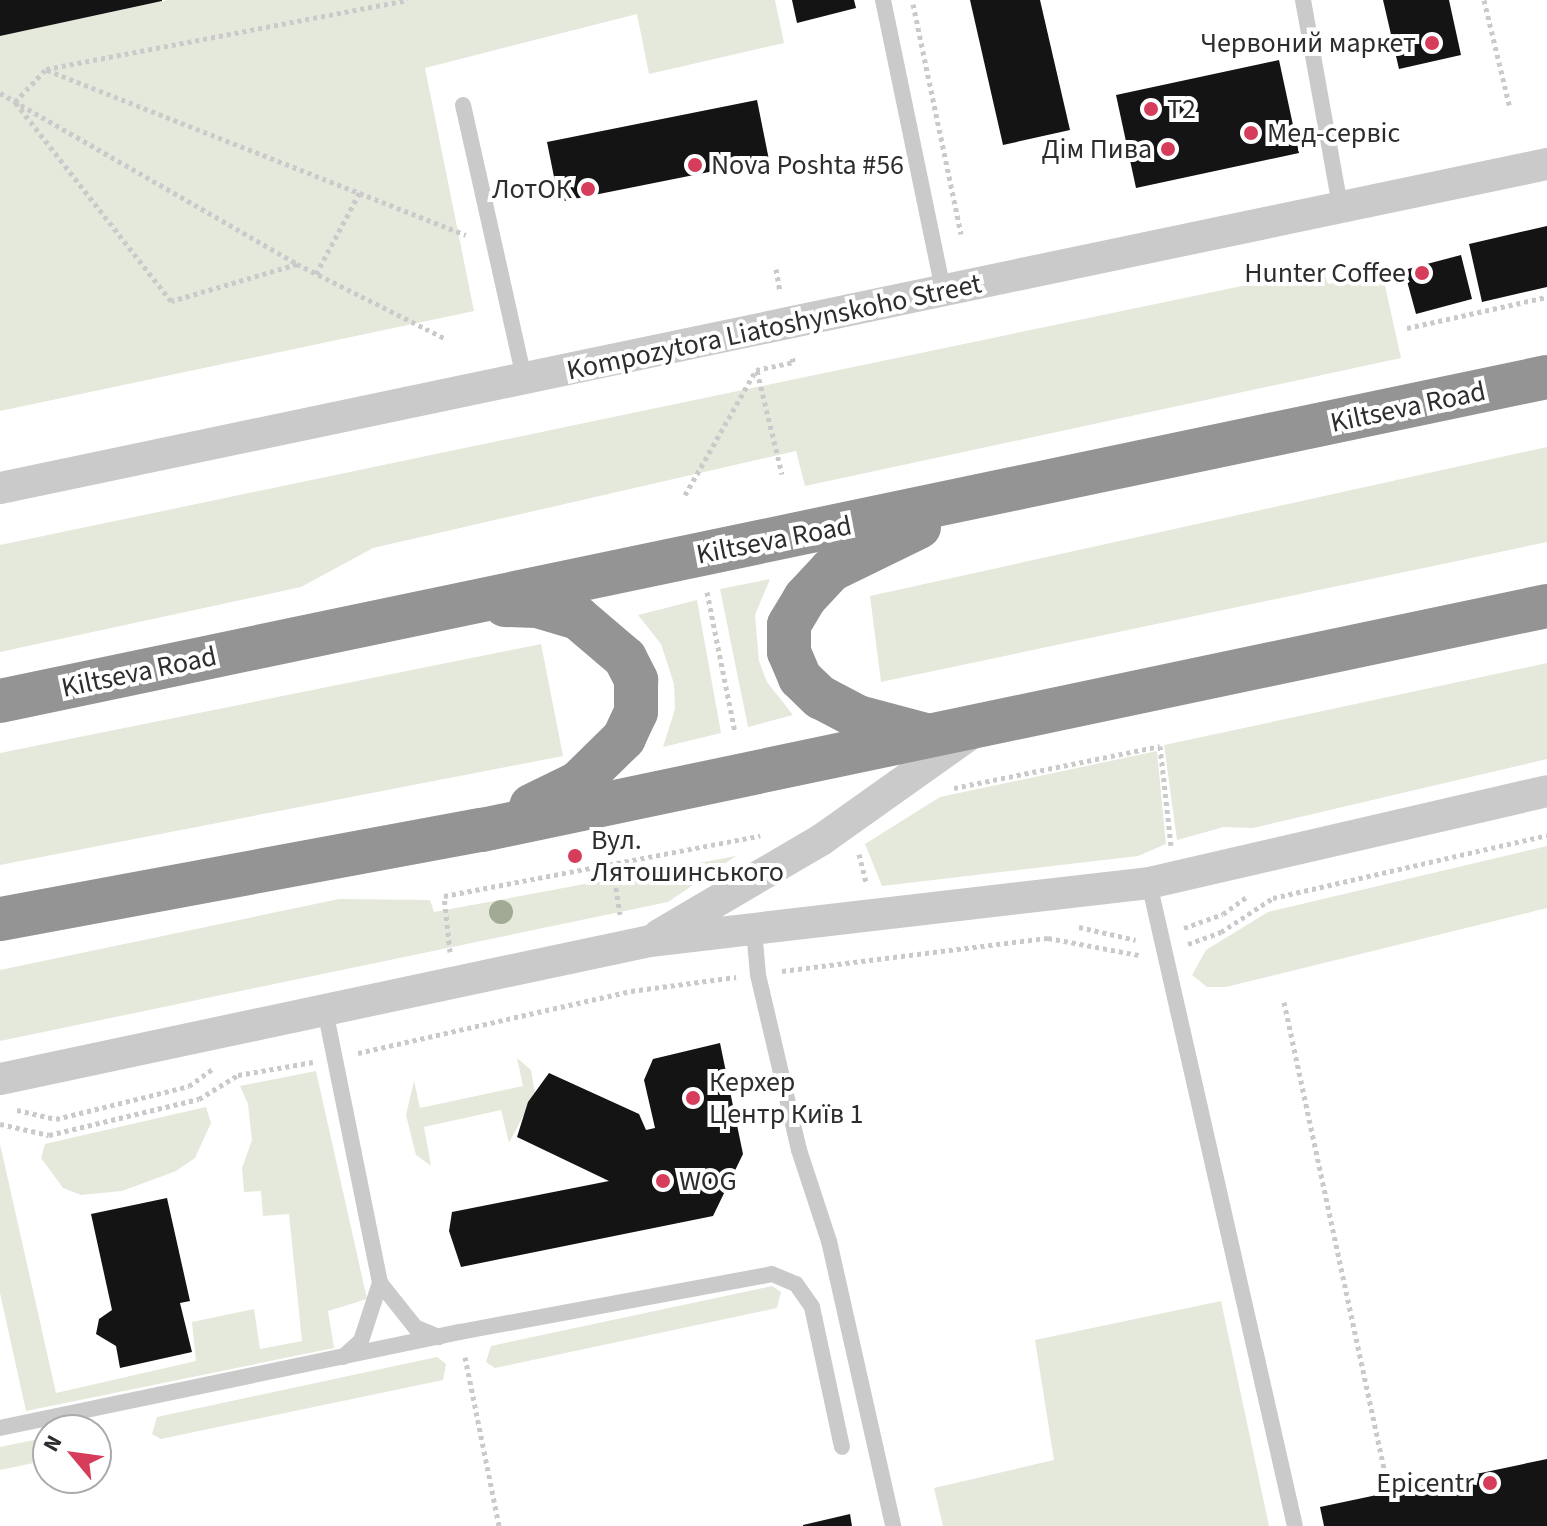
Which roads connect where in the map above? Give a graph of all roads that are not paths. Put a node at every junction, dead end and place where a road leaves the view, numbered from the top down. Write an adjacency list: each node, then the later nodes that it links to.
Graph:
1 (883, 0): 6 (lane)
2 (1303, 0): 5 (lane)
3 (463, 105): 8 (lane)
4 (1547, 164): 5 (street, Kompozytora Liatoshynskoho Street)
5 (1340, 206): 6 (street, Kompozytora Liatoshynskoho Street)
6 (943, 291): 8 (street, Kompozytora Liatoshynskoho Street)
7 (1547, 377): 10 (highway, Kiltseva Road)
8 (524, 379): 9 (street, Kompozytora Liatoshynskoho Street)
9 (0, 488)
10 (972, 501): 11 (highway, Kiltseva Road); 15 (highway)
11 (457, 604): 13 (highway, Kiltseva Road); 17 (highway)
12 (1547, 606): 14 (highway)
13 (0, 701)
14 (982, 726): 15 (highway); 21 (street)
15 (935, 737): 17 (highway)
16 (1547, 791): 18 (street)
17 (482, 830): 19 (highway)
18 (1149, 883): 20 (street); 30 (lane)
19 (0, 919)
20 (754, 930): 21 (street); 29 (lane)
21 (650, 941): 22 (street)
22 (325, 1010): 23 (street); 24 (lane)
23 (0, 1079)
24 (380, 1283): 25 (lane); 26 (lane)
25 (439, 1337): 26 (lane); 28 (lane)
26 (342, 1358): 27 (lane)
27 (0, 1428)
28 (842, 1447)
29 (893, 1526)
30 (1295, 1526)

